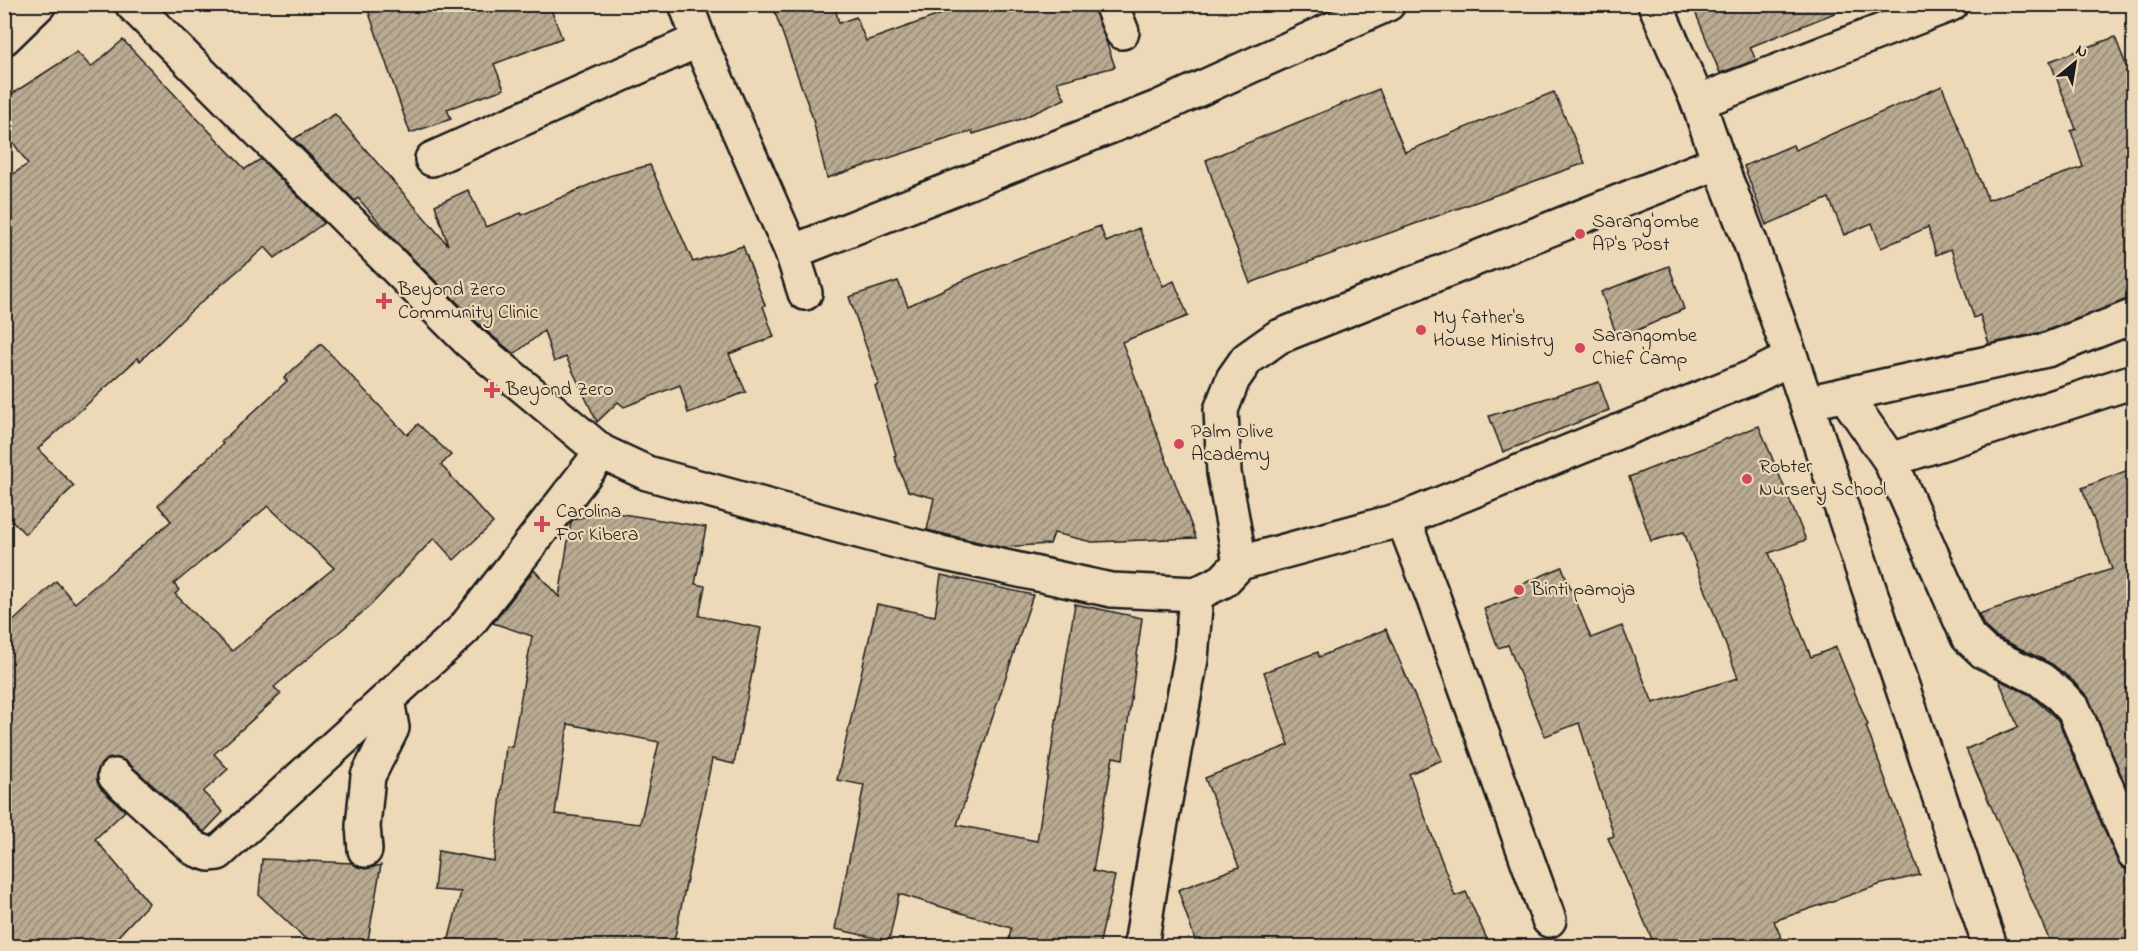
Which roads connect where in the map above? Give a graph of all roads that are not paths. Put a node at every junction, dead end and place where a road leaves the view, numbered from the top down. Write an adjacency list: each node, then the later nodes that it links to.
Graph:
1 (39, 4): 7 (street)
2 (132, 4): 19 (street)
3 (686, 4): 8 (street)
4 (1388, 4): 12 (street)
5 (1655, 4): 9 (street)
6 (1951, 4): 9 (street)
7 (4, 38)
8 (699, 40): 10 (street); 12 (street)
9 (1698, 102): 11 (street)
10 (432, 159)
11 (1719, 162): 15 (street); 22 (street)
12 (792, 252): 13 (street)
13 (805, 293)
14 (2133, 316): 17 (street)
15 (1791, 358): 18 (street); 21 (street)
16 (2133, 381): 20 (street)
17 (1845, 395): 18 (street); 20 (street)
18 (1805, 404): 30 (street)
19 (602, 452): 23 (street); 24 (street)
20 (1890, 460): 27 (street)
21 (1403, 519): 22 (street); 28 (street)
22 (1240, 563): 23 (street)
23 (1196, 594): 29 (street)
24 (387, 700): 25 (street); 26 (street)
25 (115, 776)
26 (365, 850)
27 (2133, 853)
28 (1549, 920)
29 (1141, 946)
30 (1990, 946)

